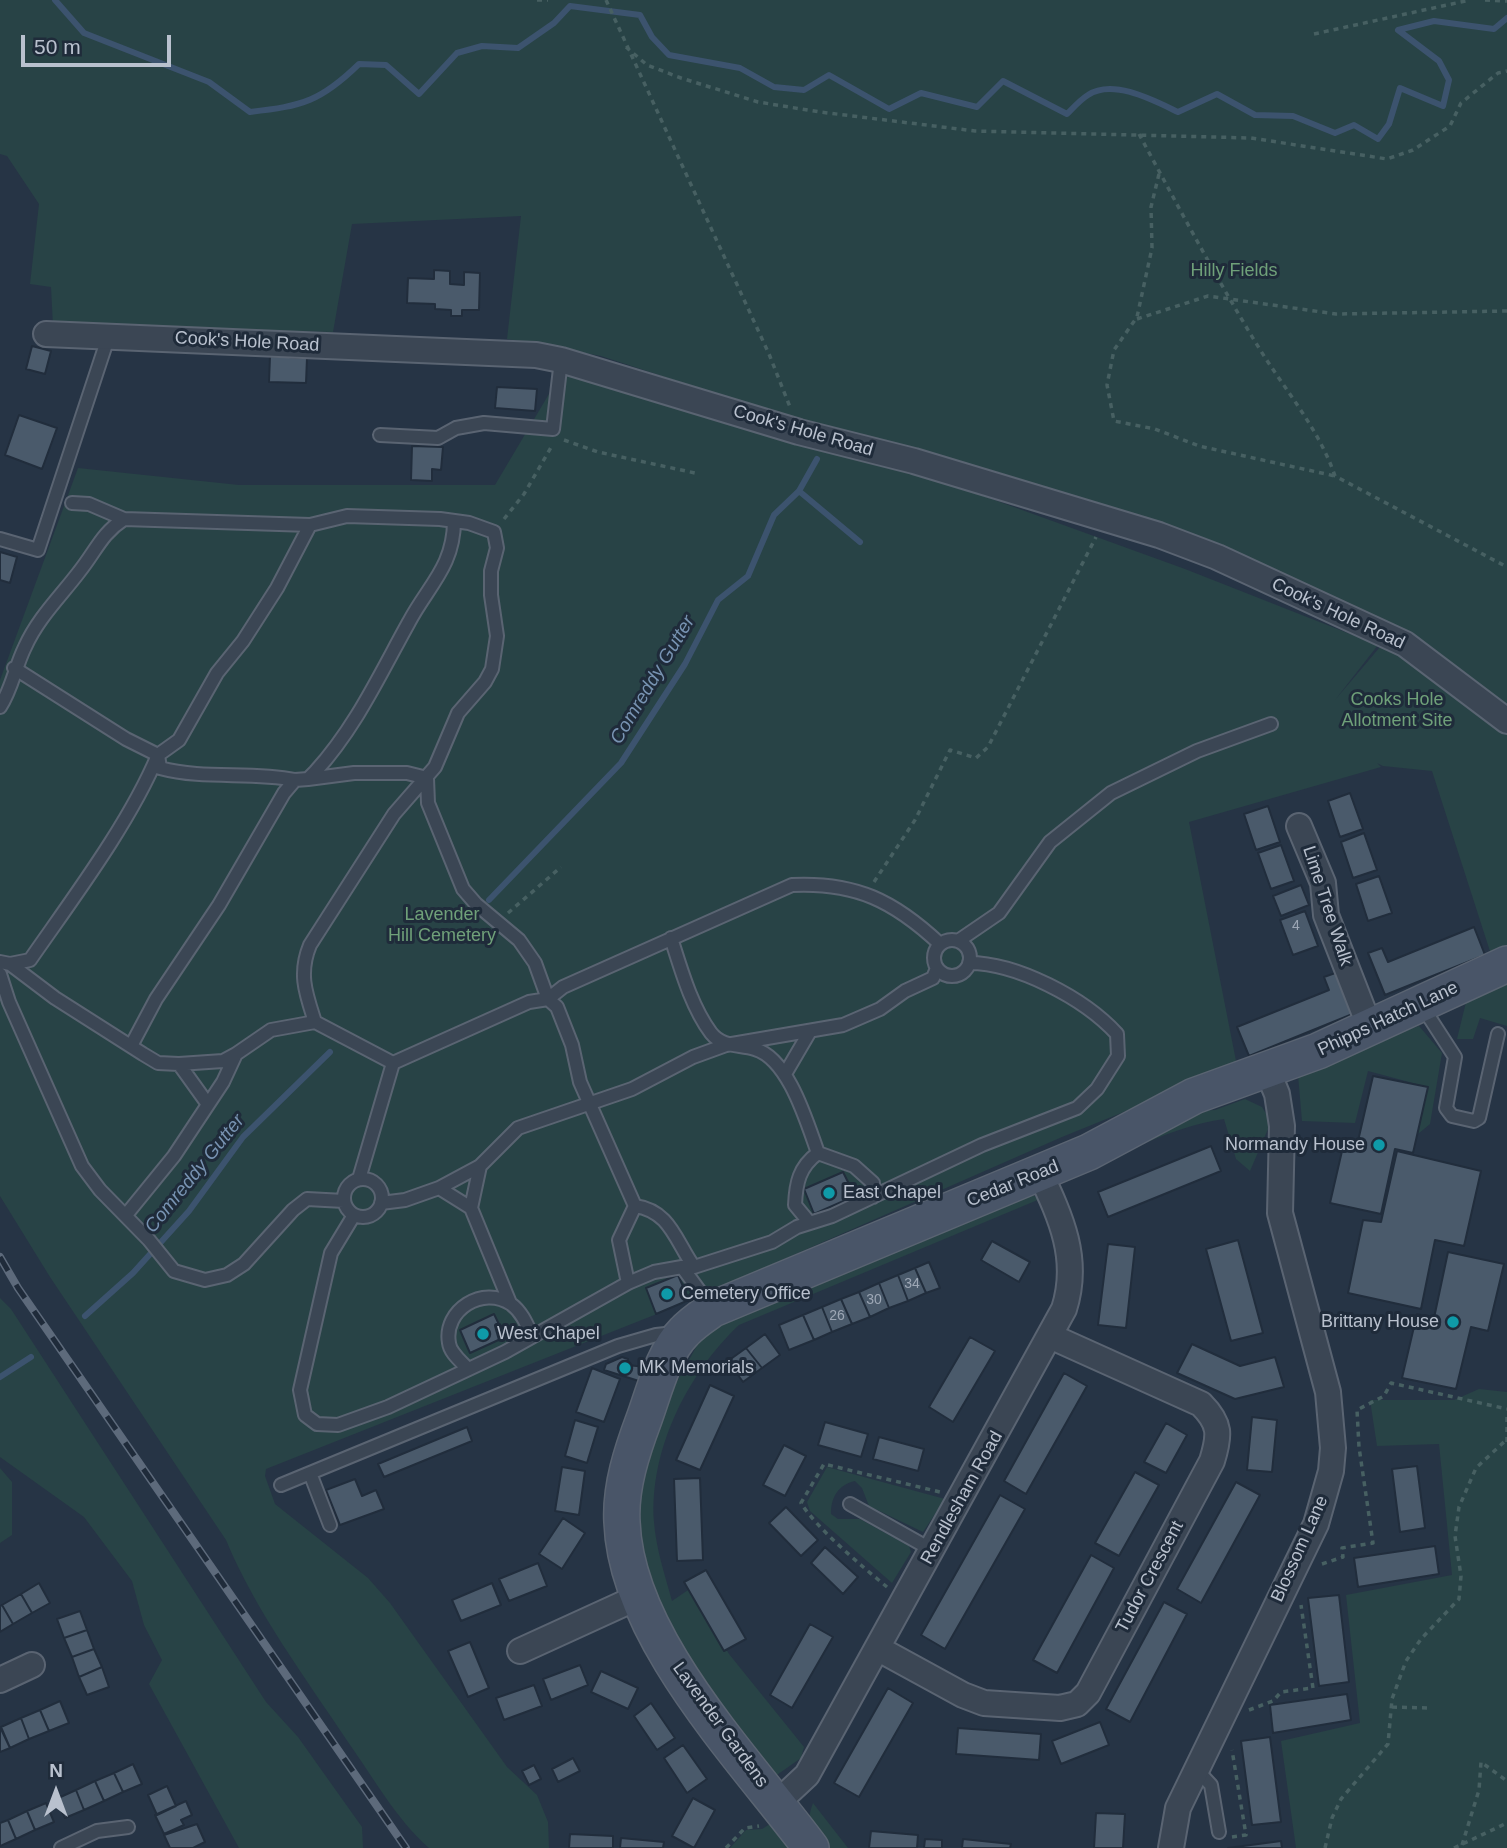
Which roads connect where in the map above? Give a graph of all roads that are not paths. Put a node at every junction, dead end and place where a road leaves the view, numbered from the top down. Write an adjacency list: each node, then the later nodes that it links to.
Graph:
1 (46, 334): 2 (street, Cook's Hole Road)
2 (110, 335): 3 (street, Cook's Hole Road); 9 (lane)
3 (561, 360): 4 (lane); 12 (street, Cook's Hole Road)
4 (380, 435)
5 (72, 503): 6 (lane)
6 (124, 519): 8 (lane); 10 (lane)
7 (454, 521): 8 (lane); 15 (lane); 16 (lane)
8 (310, 525): 14 (lane)
9 (0, 539)
10 (15, 668): 11 (lane); 14 (lane)
11 (0, 707)
12 (1507, 720)
13 (1272, 724): 19 (lane)
14 (158, 755): 16 (lane); 21 (lane)
15 (428, 778): 16 (lane); 26 (lane); 28 (lane)
16 (302, 779): 33 (lane)
17 (1300, 826): 29 (street, Lime Tree Walk)
18 (671, 938): 20 (lane); 26 (lane); 32 (lane)
19 (958, 941): 20 (lane); 22 (lane)
20 (940, 944): 24 (lane)
21 (5, 963): 33 (lane)
22 (969, 963): 24 (lane); 46 (lane)
23 (1507, 964): 27 (street, Phipps Hatch Lane)
24 (937, 968): 30 (lane)
25 (0, 974): 51 (lane)
26 (548, 999): 35 (lane); 40 (lane)
27 (1420, 1003): 29 (street, Phipps Hatch Lane); 31 (lane)
28 (315, 1022): 34 (lane); 35 (lane)
29 (1369, 1026): 37 (street, Phipps Hatch Lane)
30 (809, 1033): 32 (lane); 38 (lane)
31 (1498, 1034)
32 (726, 1045): 38 (lane); 40 (lane)
33 (131, 1046): 36 (lane)
34 (236, 1054): 36 (lane); 39 (lane)
35 (393, 1063): 44 (lane)
36 (179, 1064): 39 (lane)
37 (1267, 1070): 43 (street, Cedar Road); 72 (street, Blossom Lane)
38 (785, 1073): 41 (lane)
39 (207, 1103): 51 (lane)
40 (589, 1104): 42 (lane); 49 (lane)
41 (818, 1153): 46 (lane); 53 (lane)
42 (480, 1166): 45 (lane); 50 (lane)
43 (1040, 1173): 57 (street, Cedar Road); 60 (street, Rendlesham Road)
44 (359, 1179): 47 (lane); 48 (lane)
45 (439, 1188): 48 (lane); 50 (lane)
46 (873, 1197): 53 (lane)
47 (344, 1201): 51 (lane); 52 (lane)
48 (381, 1203): 52 (lane)
49 (635, 1206): 54 (lane); 55 (lane)
50 (471, 1208): 56 (lane)
51 (126, 1215)
52 (354, 1215): 61 (lane)
53 (808, 1222): 54 (lane)
54 (688, 1267): 55 (lane); 57 (lane)
55 (628, 1283): 59 (lane)
56 (510, 1303): 59 (lane); 61 (lane)
57 (713, 1309): 58 (street, Cedar Road)
58 (682, 1333): 62 (lane); 67 (street, Lavender Gardens)
59 (532, 1336): 61 (lane)
60 (1051, 1336): 66 (street, Rendlesham Road); 68 (street, Tudor Crescent)
61 (468, 1370)
62 (310, 1473): 63 (lane); 65 (lane)
63 (281, 1485)
64 (850, 1504): 66 (lane)
65 (330, 1525)
66 (932, 1550): 68 (street, Rendlesham Road)
67 (636, 1598): 69 (street); 73 (street, Lavender Gardens)
68 (877, 1648): 73 (street, Rendlesham Road)
69 (520, 1651)
70 (32, 1665): 71 (street)
71 (0, 1680)
72 (1195, 1769): 75 (lane); 78 (street, Blossom Lane)
73 (772, 1812): 77 (street, Lavender Gardens)
74 (128, 1827): 76 (lane)
75 (1220, 1835)
76 (61, 1848)
77 (811, 1848)
78 (1171, 1848)

